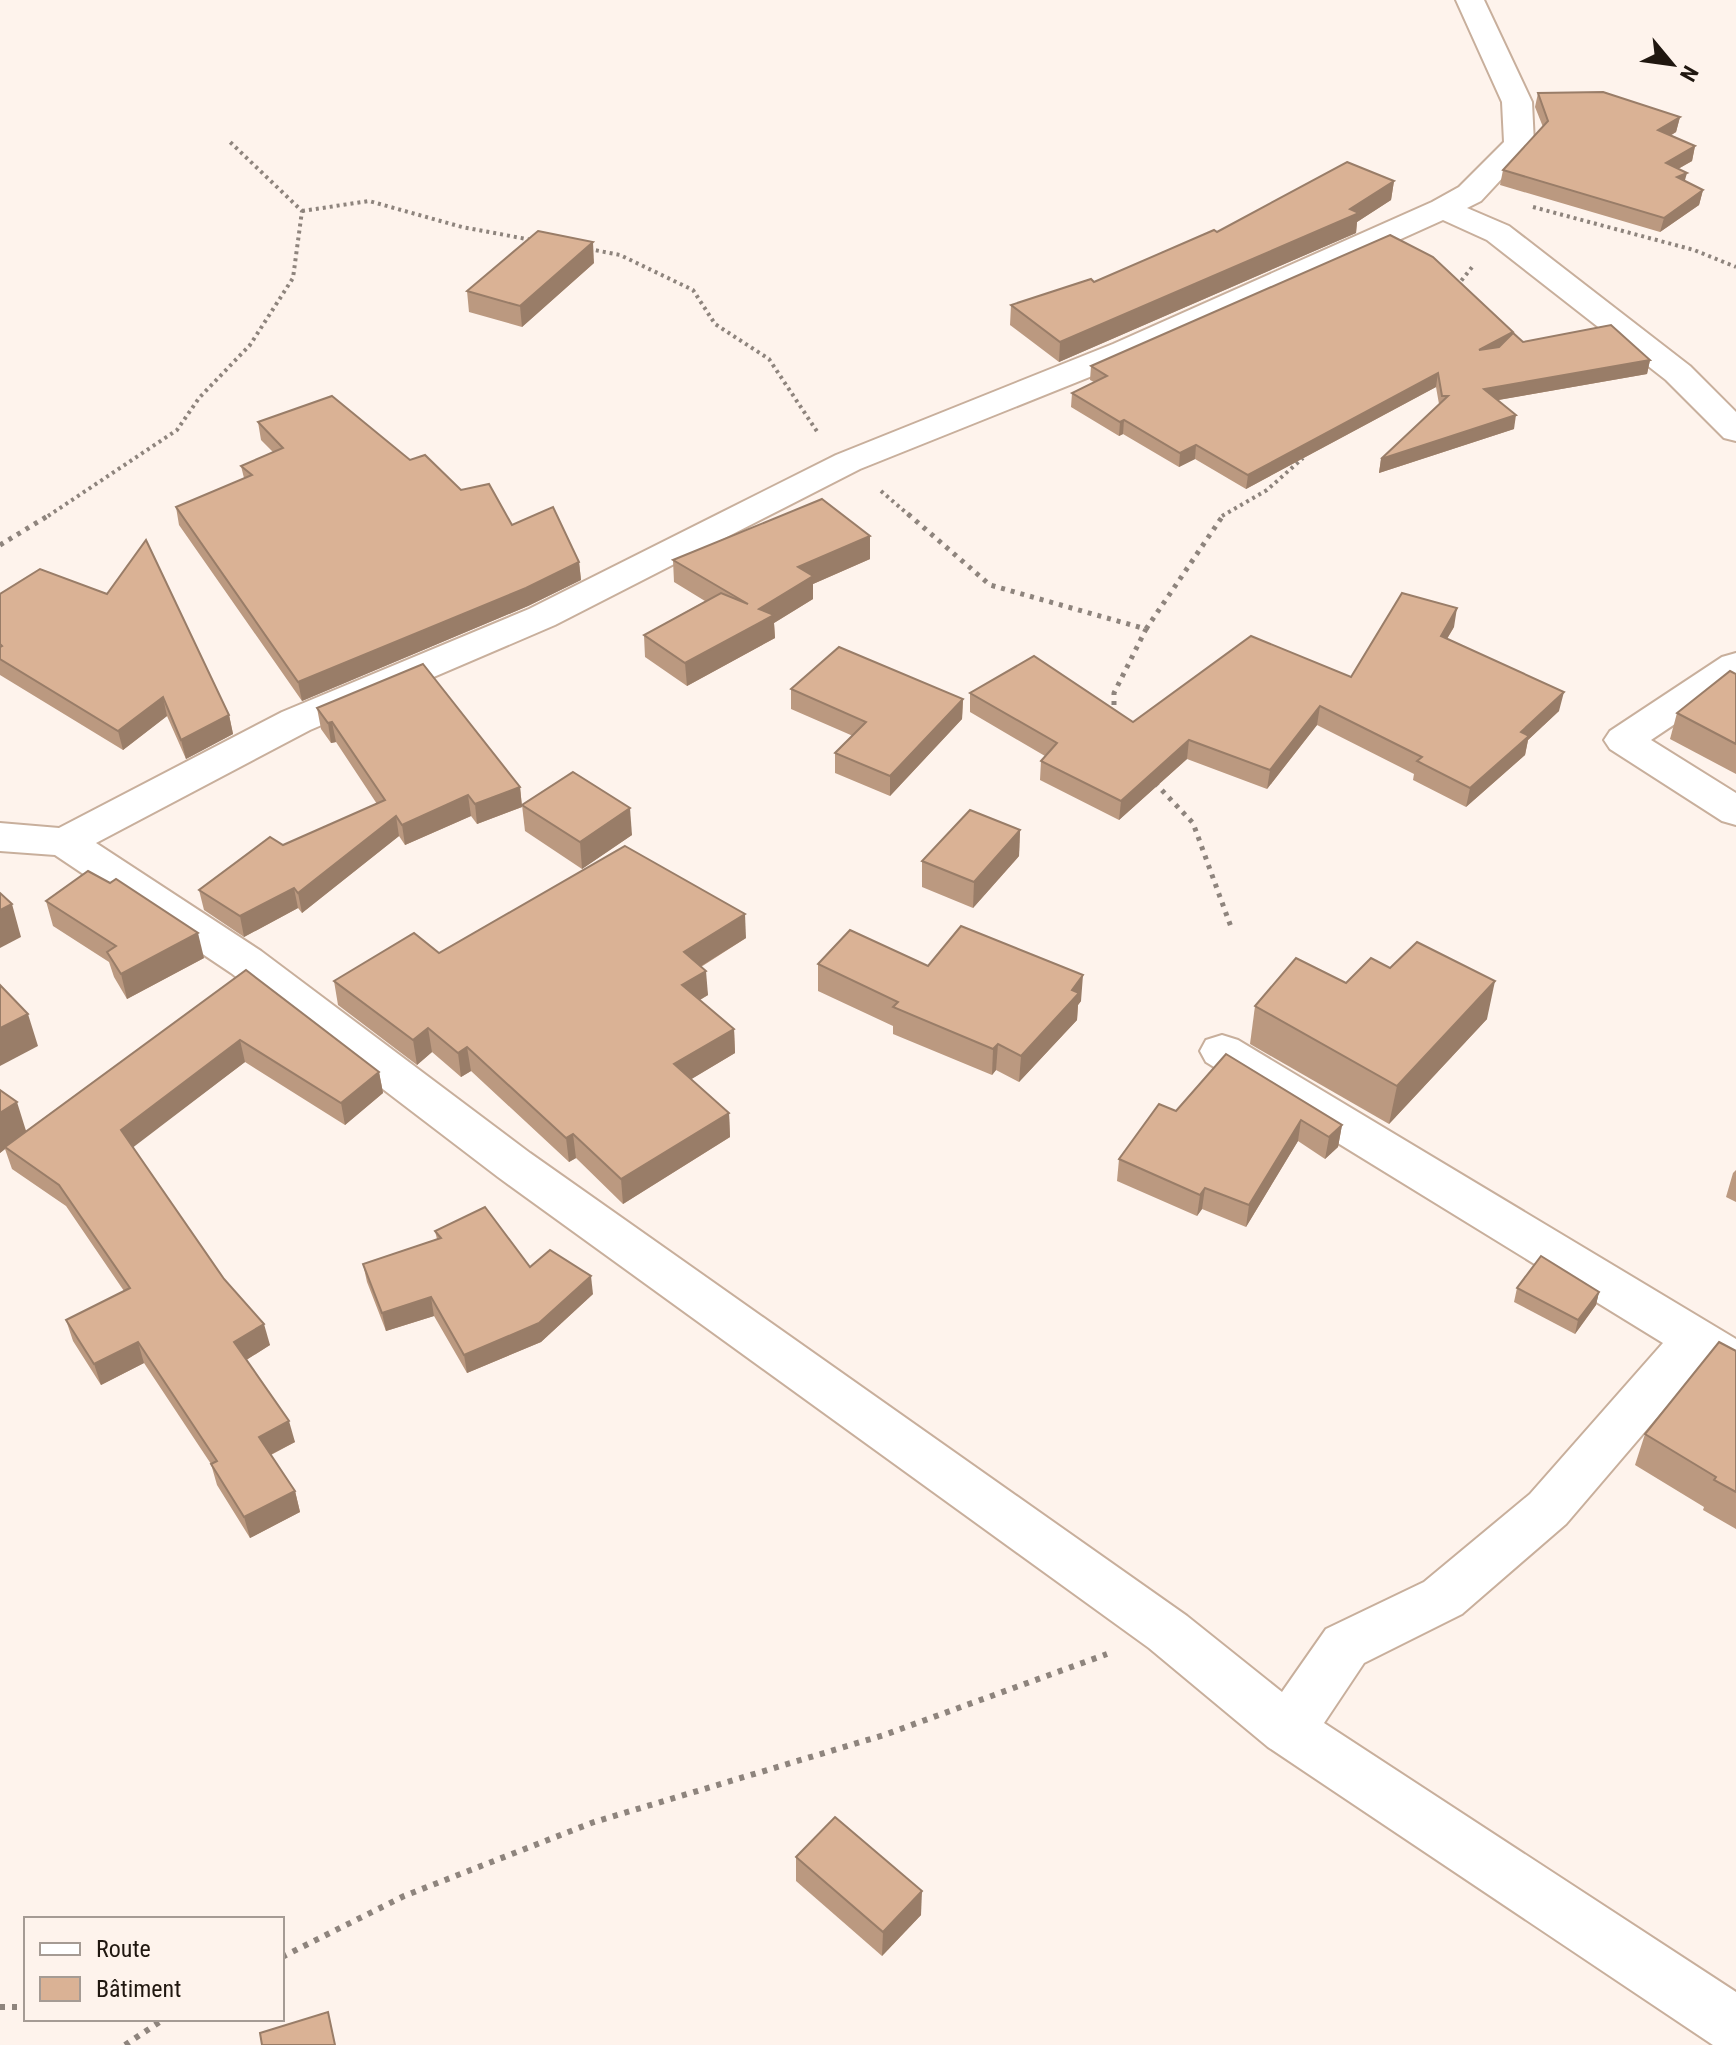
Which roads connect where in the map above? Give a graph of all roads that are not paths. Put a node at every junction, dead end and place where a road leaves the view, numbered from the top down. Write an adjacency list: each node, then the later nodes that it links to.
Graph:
1 (1470, 0): 2 (street)
2 (1456, 201): 3 (street); 7 (street)
3 (1736, 431)
4 (1736, 665): 5 (street)
5 (1736, 812)
6 (0, 837): 7 (street)
7 (65, 842): 10 (street)
8 (1222, 1051): 9 (street)
9 (1716, 1351): 10 (street)
10 (1288, 1730): 11 (street)
11 (1736, 2026)

